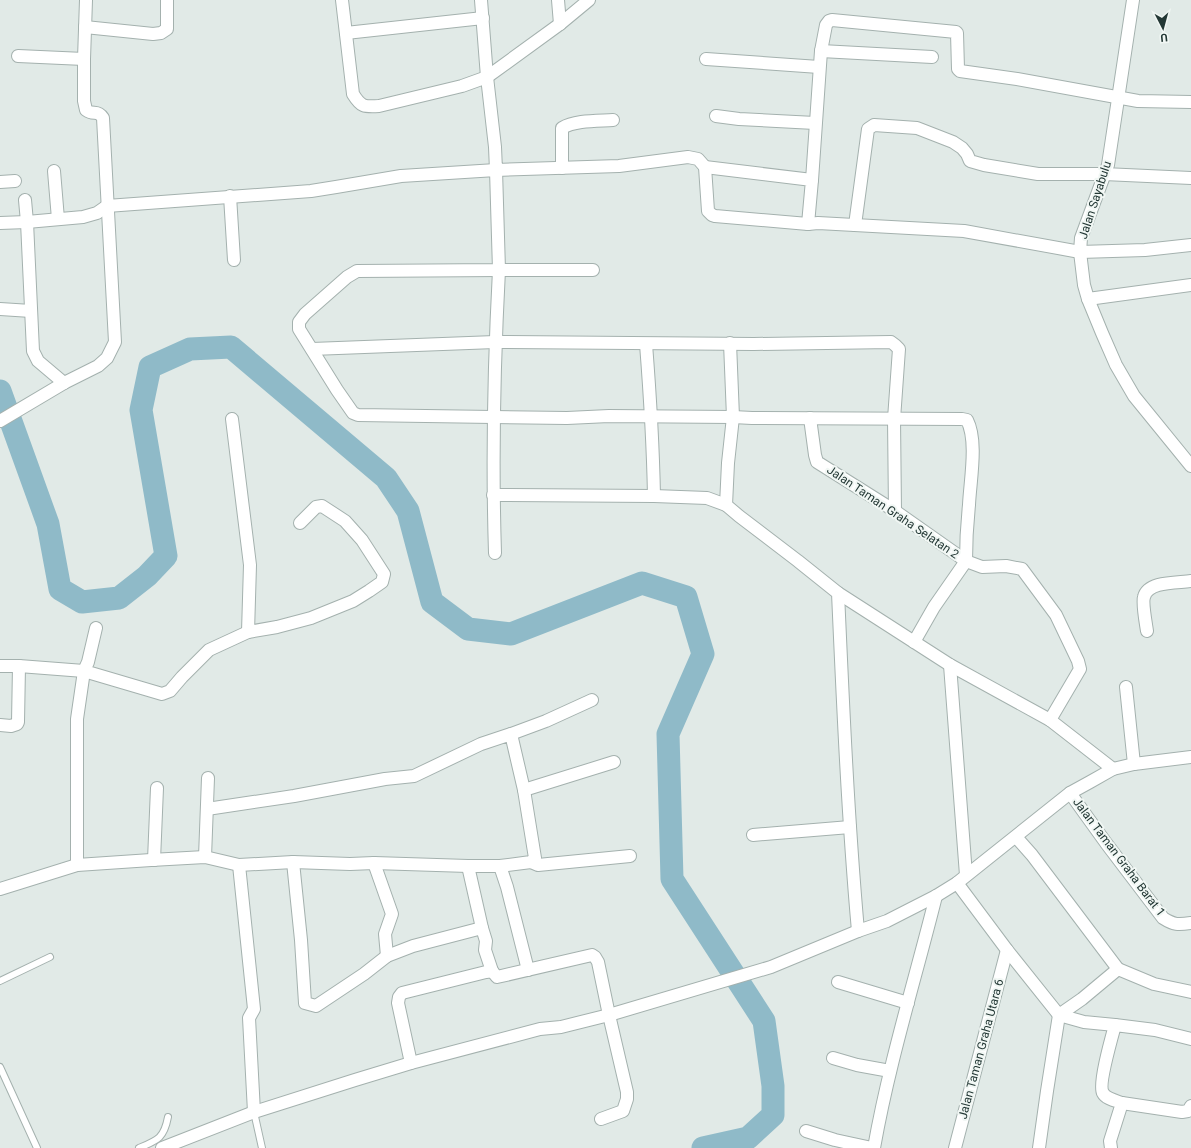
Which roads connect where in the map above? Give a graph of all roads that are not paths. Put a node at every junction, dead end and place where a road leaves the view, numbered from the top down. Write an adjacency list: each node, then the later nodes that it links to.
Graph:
1 (86, 0): 10 (street)
2 (167, 0): 10 (street)
3 (342, 0): 11 (street)
4 (481, 0): 8 (street)
5 (558, 0): 9 (street)
6 (589, 0): 9 (street)
7 (1133, 0): 19 (street, Jalan Sayabulu)
8 (482, 18): 11 (street); 18 (street)
9 (560, 24): 18 (street)
10 (85, 27): 15 (street)
11 (346, 33): 18 (street)
12 (821, 51): 14 (street); 17 (street); 19 (street)
13 (18, 56): 15 (street)
14 (932, 57)
15 (84, 59): 35 (street)
16 (706, 59): 17 (street)
17 (819, 67): 23 (street)
18 (487, 77): 26 (street)
19 (1118, 97): 20 (street); 28 (street, Jalan Sayabulu)
20 (1191, 102)
21 (716, 116): 23 (street)
22 (613, 120): 25 (street)
23 (815, 123): 30 (street)
24 (705, 167): 25 (street); 30 (street); 39 (street)
25 (562, 168): 26 (street)
26 (496, 170): 33 (street); 44 (street)
27 (54, 171): 36 (street)
28 (1104, 174): 29 (street); 40 (street); 42 (street, Jalan Sayabulu)
29 (1191, 178)
30 (812, 180): 39 (street)
31 (0, 182): 32 (street)
32 (15, 182)
33 (230, 196): 35 (street); 43 (street)
34 (25, 200): 37 (street)
35 (107, 206): 36 (street); 54 (street)
36 (58, 219): 37 (street)
37 (27, 222): 38 (street); 49 (street)
38 (0, 223)
39 (808, 224): 40 (street)
40 (856, 225): 42 (street)
41 (1191, 245): 42 (street)
42 (1080, 252): 47 (street, Jalan Sayabulu)
43 (234, 260)
44 (499, 270): 45 (street); 50 (street); 53 (street)
45 (593, 270)
46 (1191, 283): 47 (street)
47 (1088, 299): 62 (street, Jalan Sayabulu)
48 (0, 310): 49 (street)
49 (31, 311): 54 (street)
50 (495, 342): 52 (street); 53 (street); 57 (street)
51 (730, 343): 52 (street); 56 (street); 60 (street)
52 (646, 344): 55 (street)
53 (312, 349): 57 (street)
54 (59, 386): 61 (street)
55 (651, 417): 56 (street); 57 (street); 64 (street)
56 (733, 417): 58 (street); 65 (street)
57 (494, 418): 63 (street)
58 (810, 418): 60 (street); 66 (street, Jalan Taman Graha Selatan 2)
59 (232, 419): 74 (street)
60 (894, 419): 66 (street); 69 (street)
61 (0, 421)
62 (1191, 466)
63 (493, 495): 64 (street); 68 (street)
64 (654, 496): 65 (street)
65 (726, 504): 71 (street)
66 (895, 511): 69 (street, Jalan Taman Graha Selatan 2)
67 (300, 523): 74 (street)
68 (495, 554)
69 (966, 561): 75 (street, Jalan Taman Graha Selatan 2); 82 (street)
70 (1191, 581): 73 (street)
71 (838, 593): 75 (street); 94 (street)
72 (96, 628): 79 (street)
73 (1147, 631)
74 (248, 632): 79 (street)
75 (914, 642): 76 (street)
76 (950, 665): 82 (street); 107 (street)
77 (0, 666): 78 (street)
78 (19, 666): 79 (street); 83 (street)
79 (84, 671): 103 (street)
80 (1126, 687): 87 (street)
81 (592, 700): 84 (street)
82 (1050, 720): 88 (street)
83 (0, 725)
84 (511, 734): 91 (street); 93 (street)
85 (1191, 757): 87 (street)
86 (614, 762): 91 (street)
87 (1134, 764): 88 (street)
88 (1113, 770): 92 (street)
89 (208, 778): 93 (street)
90 (157, 788): 99 (street)
91 (524, 790): 101 (street)
92 (1070, 793): 96 (street); 110 (street, Jalan Taman Graha Barat 1)
93 (207, 809): 98 (street)
94 (850, 827): 95 (street); 112 (street)
95 (753, 835)
96 (1016, 837): 107 (street); 116 (street)
97 (630, 856): 101 (street)
98 (205, 857): 99 (street); 104 (street)
99 (154, 860): 103 (street)
100 (294, 862): 102 (street); 104 (street); 114 (street)
101 (531, 862): 106 (street)
102 (374, 863): 105 (street); 114 (street)
103 (77, 865): 108 (street)
104 (239, 865): 133 (street)
105 (468, 866): 106 (street); 111 (street)
106 (500, 866): 117 (street)
107 (962, 879): 109 (street); 113 (street)
108 (0, 890)
109 (936, 896): 112 (street); 122 (street)
110 (1191, 923)
111 (482, 928): 114 (street); 118 (street)
112 (858, 932): 123 (street)
113 (1007, 950): 124 (street); 142 (street, Jalan Taman Graha Utara 6)
114 (387, 956)
115 (50, 957): 119 (lane)
116 (1118, 969): 121 (street); 124 (street)
117 (528, 970): 118 (street); 123 (street)
118 (492, 971): 128 (street)
119 (0, 981)
120 (838, 982): 122 (street)
121 (1191, 992)
122 (908, 1003): 130 (street)
123 (609, 1015): 128 (street); 135 (street)
124 (1059, 1015): 125 (street); 143 (street)
125 (1115, 1025): 126 (street); 131 (street)
126 (1191, 1039)
127 (833, 1058): 130 (street)
128 (411, 1063): 133 (street)
129 (0, 1067): 137 (lane)
130 (890, 1071): 141 (street)
131 (1122, 1103): 132 (street); 144 (street)
132 (1191, 1106)
133 (254, 1112): 139 (street); 140 (lane)
134 (168, 1117): 138 (lane)
135 (602, 1119)
136 (806, 1131): 141 (street)
137 (37, 1148)
138 (139, 1148)
139 (162, 1148)
140 (262, 1148)
141 (873, 1148)
142 (954, 1148)
143 (1039, 1148)
144 (1111, 1148)

